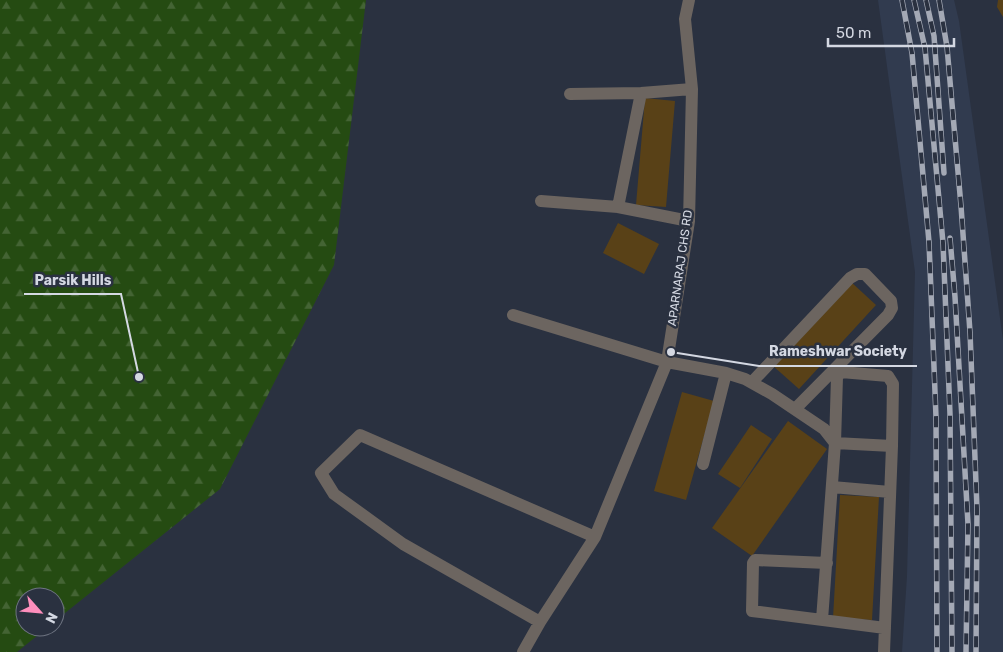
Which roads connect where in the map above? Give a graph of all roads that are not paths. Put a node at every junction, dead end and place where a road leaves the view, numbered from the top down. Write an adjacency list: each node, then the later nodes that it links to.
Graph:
1 (690, 0): 2 (street, APARNARAJ CHS RD)
2 (692, 89): 3 (street); 7 (street, APARNARAJ CHS RD)
3 (641, 93): 4 (street); 6 (street)
4 (570, 94)
5 (541, 201): 6 (street)
6 (618, 206): 7 (street)
7 (689, 221): 9 (street, APARNARAJ CHS RD)
8 (513, 315): 9 (street)
9 (667, 362): 10 (street); 18 (street, APARNARAJ CHS RD)
10 (726, 372): 11 (street); 15 (street)
11 (752, 382): 12 (street); 12 (street)
12 (795, 409): 13 (street)
13 (835, 443): 14 (street); 14 (street); 16 (street)
14 (892, 446): 17 (street)
15 (703, 464)
16 (832, 487): 17 (street); 19 (street)
17 (890, 492): 22 (street)
18 (595, 537): 21 (street, APARNARAJ CHS RD); 21 (street)
19 (827, 563): 20 (street); 20 (street)
20 (822, 620): 22 (street)
21 (540, 622): 23 (street, APARNARAJ CHS RD)
22 (885, 628): 24 (street)
23 (524, 652)
24 (884, 652)

